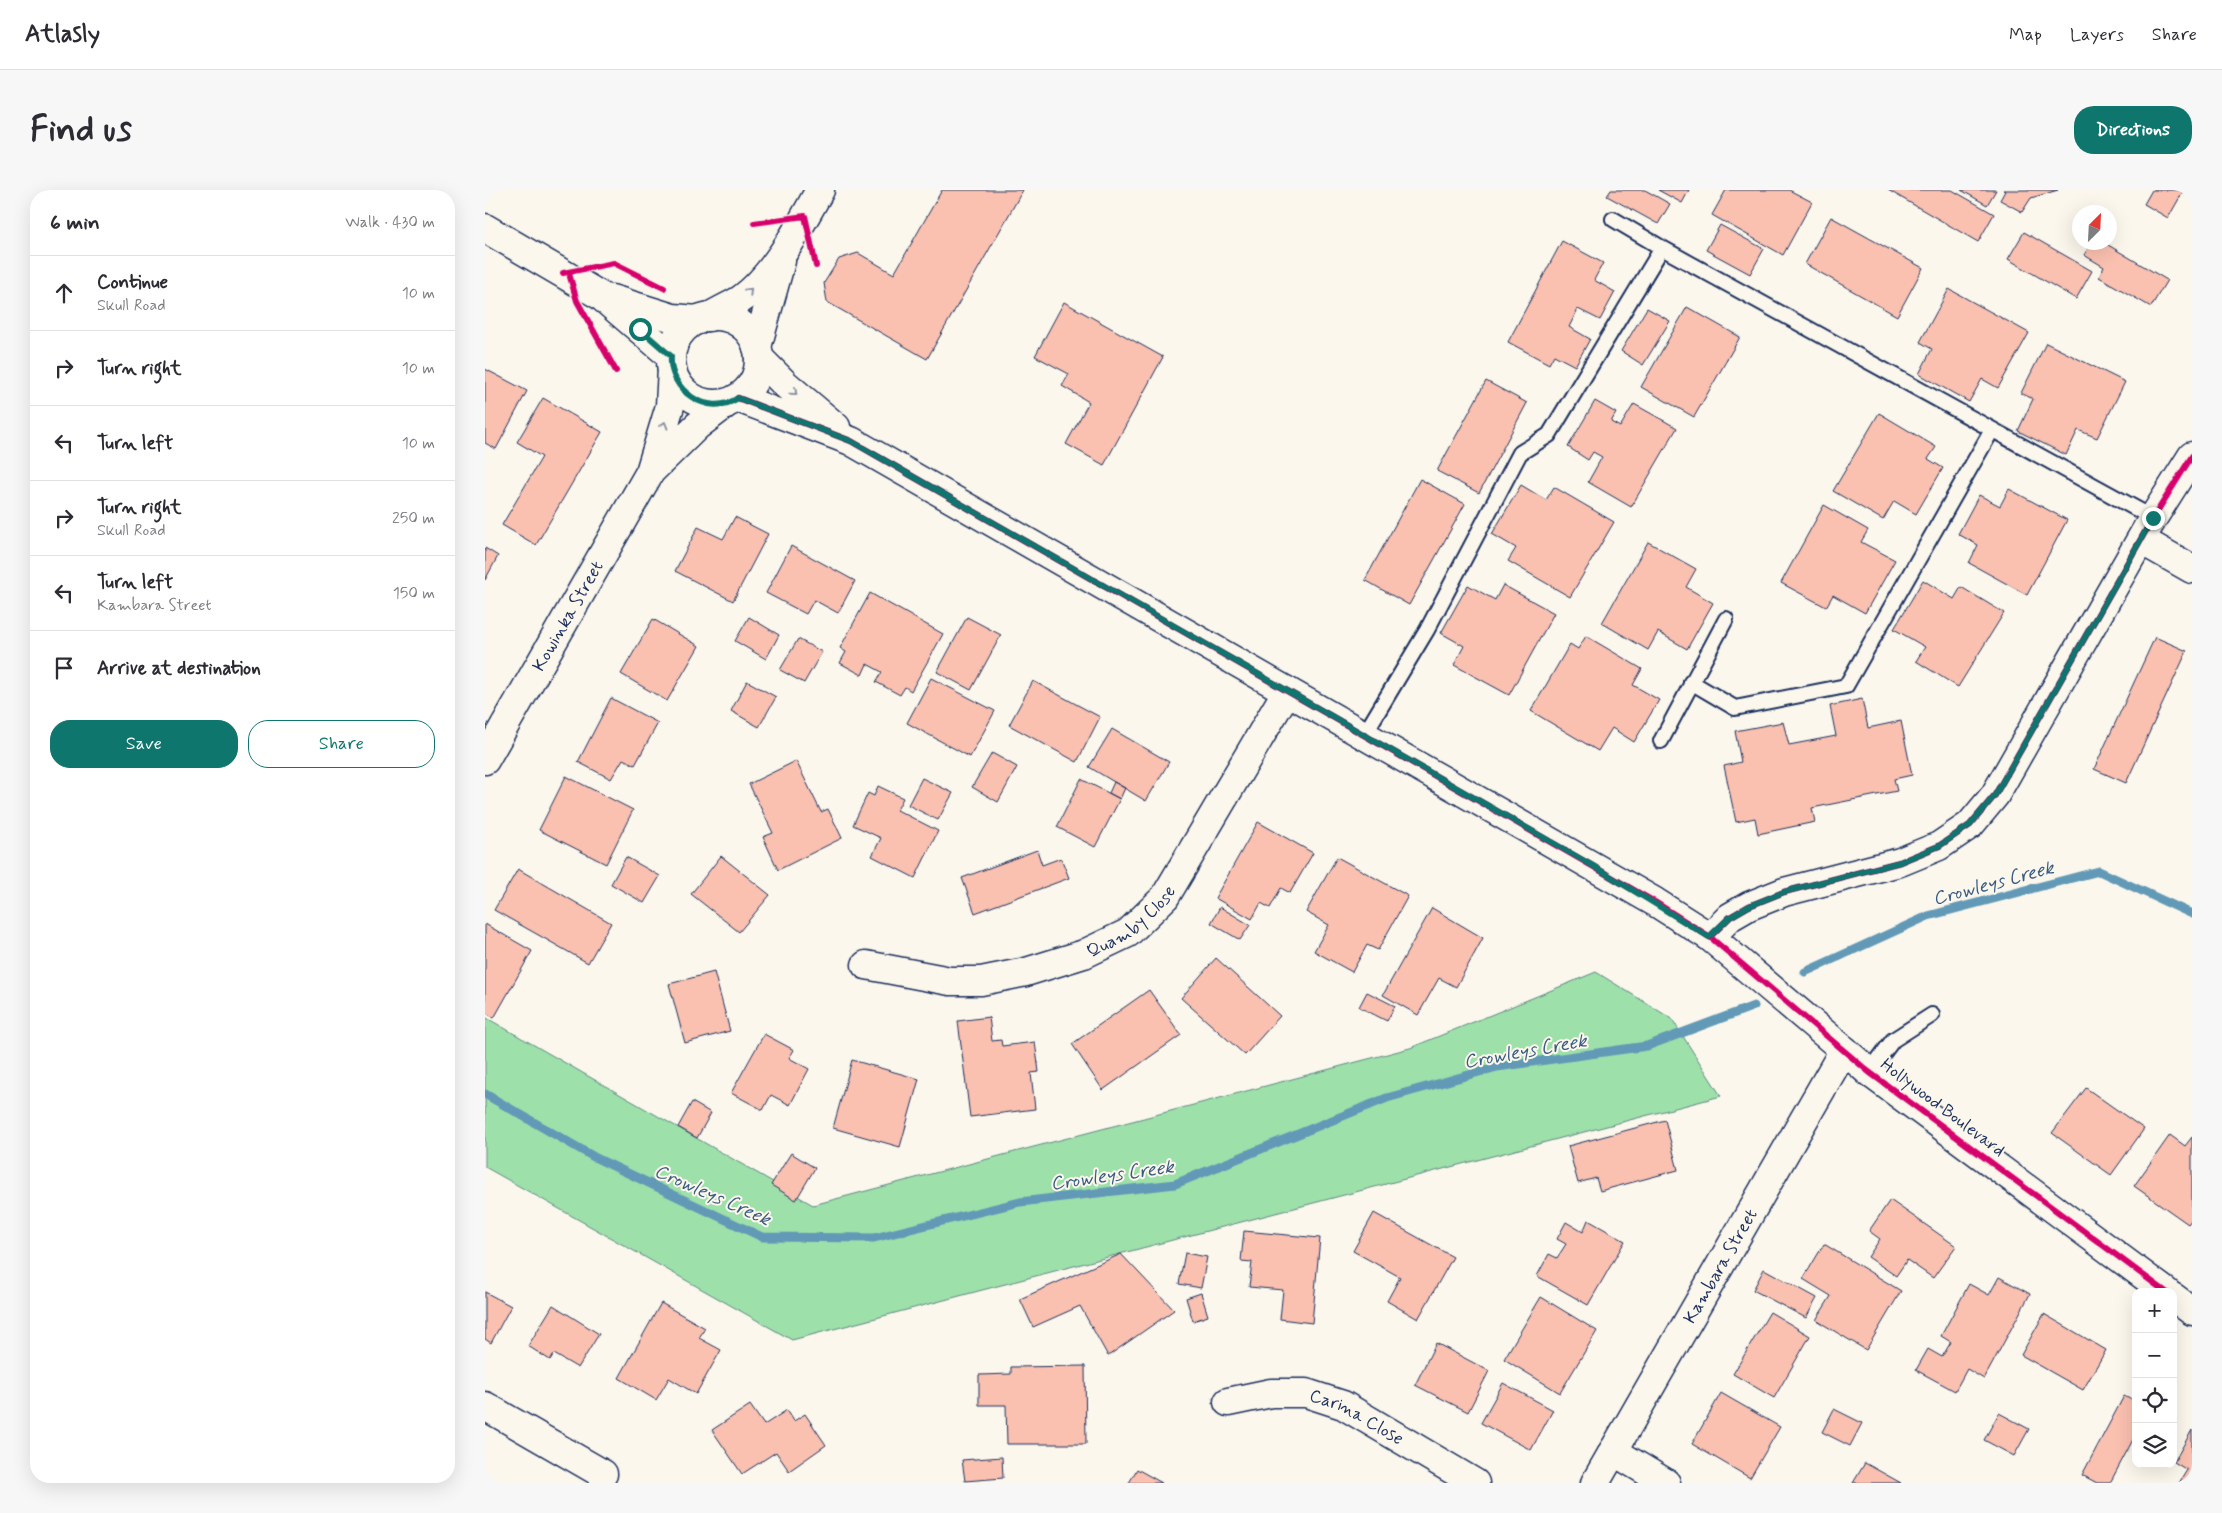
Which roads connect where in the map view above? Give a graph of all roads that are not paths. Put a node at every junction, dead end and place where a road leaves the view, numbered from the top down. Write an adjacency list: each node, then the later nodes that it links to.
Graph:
1 (820, 190): 5 (street)
2 (1613, 219): 4 (lane)
3 (485, 228): 6 (street)
4 (1663, 248): 11 (lane); 20 (lane)
5 (784, 252): 7 (street, one-way to 5); 8 (street)
6 (601, 296): 7 (street); 9 (street)
7 (703, 318): 8 (street); 9 (street)
8 (758, 352): 10 (street); 12 (street, one-way to 12)
9 (672, 362): 10 (street); 14 (street, Kowinka Street, one-way to 9)
10 (733, 401): 12 (street); 14 (street, Kowinka Street)
11 (1992, 430): 15 (lane); 18 (lane)
12 (851, 441): 19 (street, Hollywood Boulevard)
13 (2192, 456): 15 (street)
14 (650, 472): 22 (street, Kowinka Street)
15 (2147, 529): 16 (street); 23 (street)
16 (2192, 569)
17 (1726, 618): 18 (lane)
18 (1691, 682): 21 (lane)
19 (1287, 692): 20 (street, Hollywood Boulevard); 24 (street, Quamby Close)
20 (1364, 735): 23 (street, Hollywood Boulevard)
21 (1661, 741)
22 (485, 760)
23 (1709, 937): 26 (street, Hollywood Boulevard)
24 (866, 964)
25 (1932, 1016): 27 (lane)
26 (1844, 1050): 27 (street, Hollywood Boulevard); 33 (street, Kambara Street)
27 (1869, 1072): 28 (street, Hollywood Boulevard)
28 (2161, 1288)
29 (2177, 1300): 30 (street)
30 (2192, 1311)
31 (1228, 1402): 35 (street, Carina Close)
32 (485, 1406): 34 (street)
33 (1613, 1451): 36 (street, Kambara Street); 37 (street)
34 (603, 1474)
35 (1475, 1483)
36 (1595, 1483)
37 (1666, 1483)

